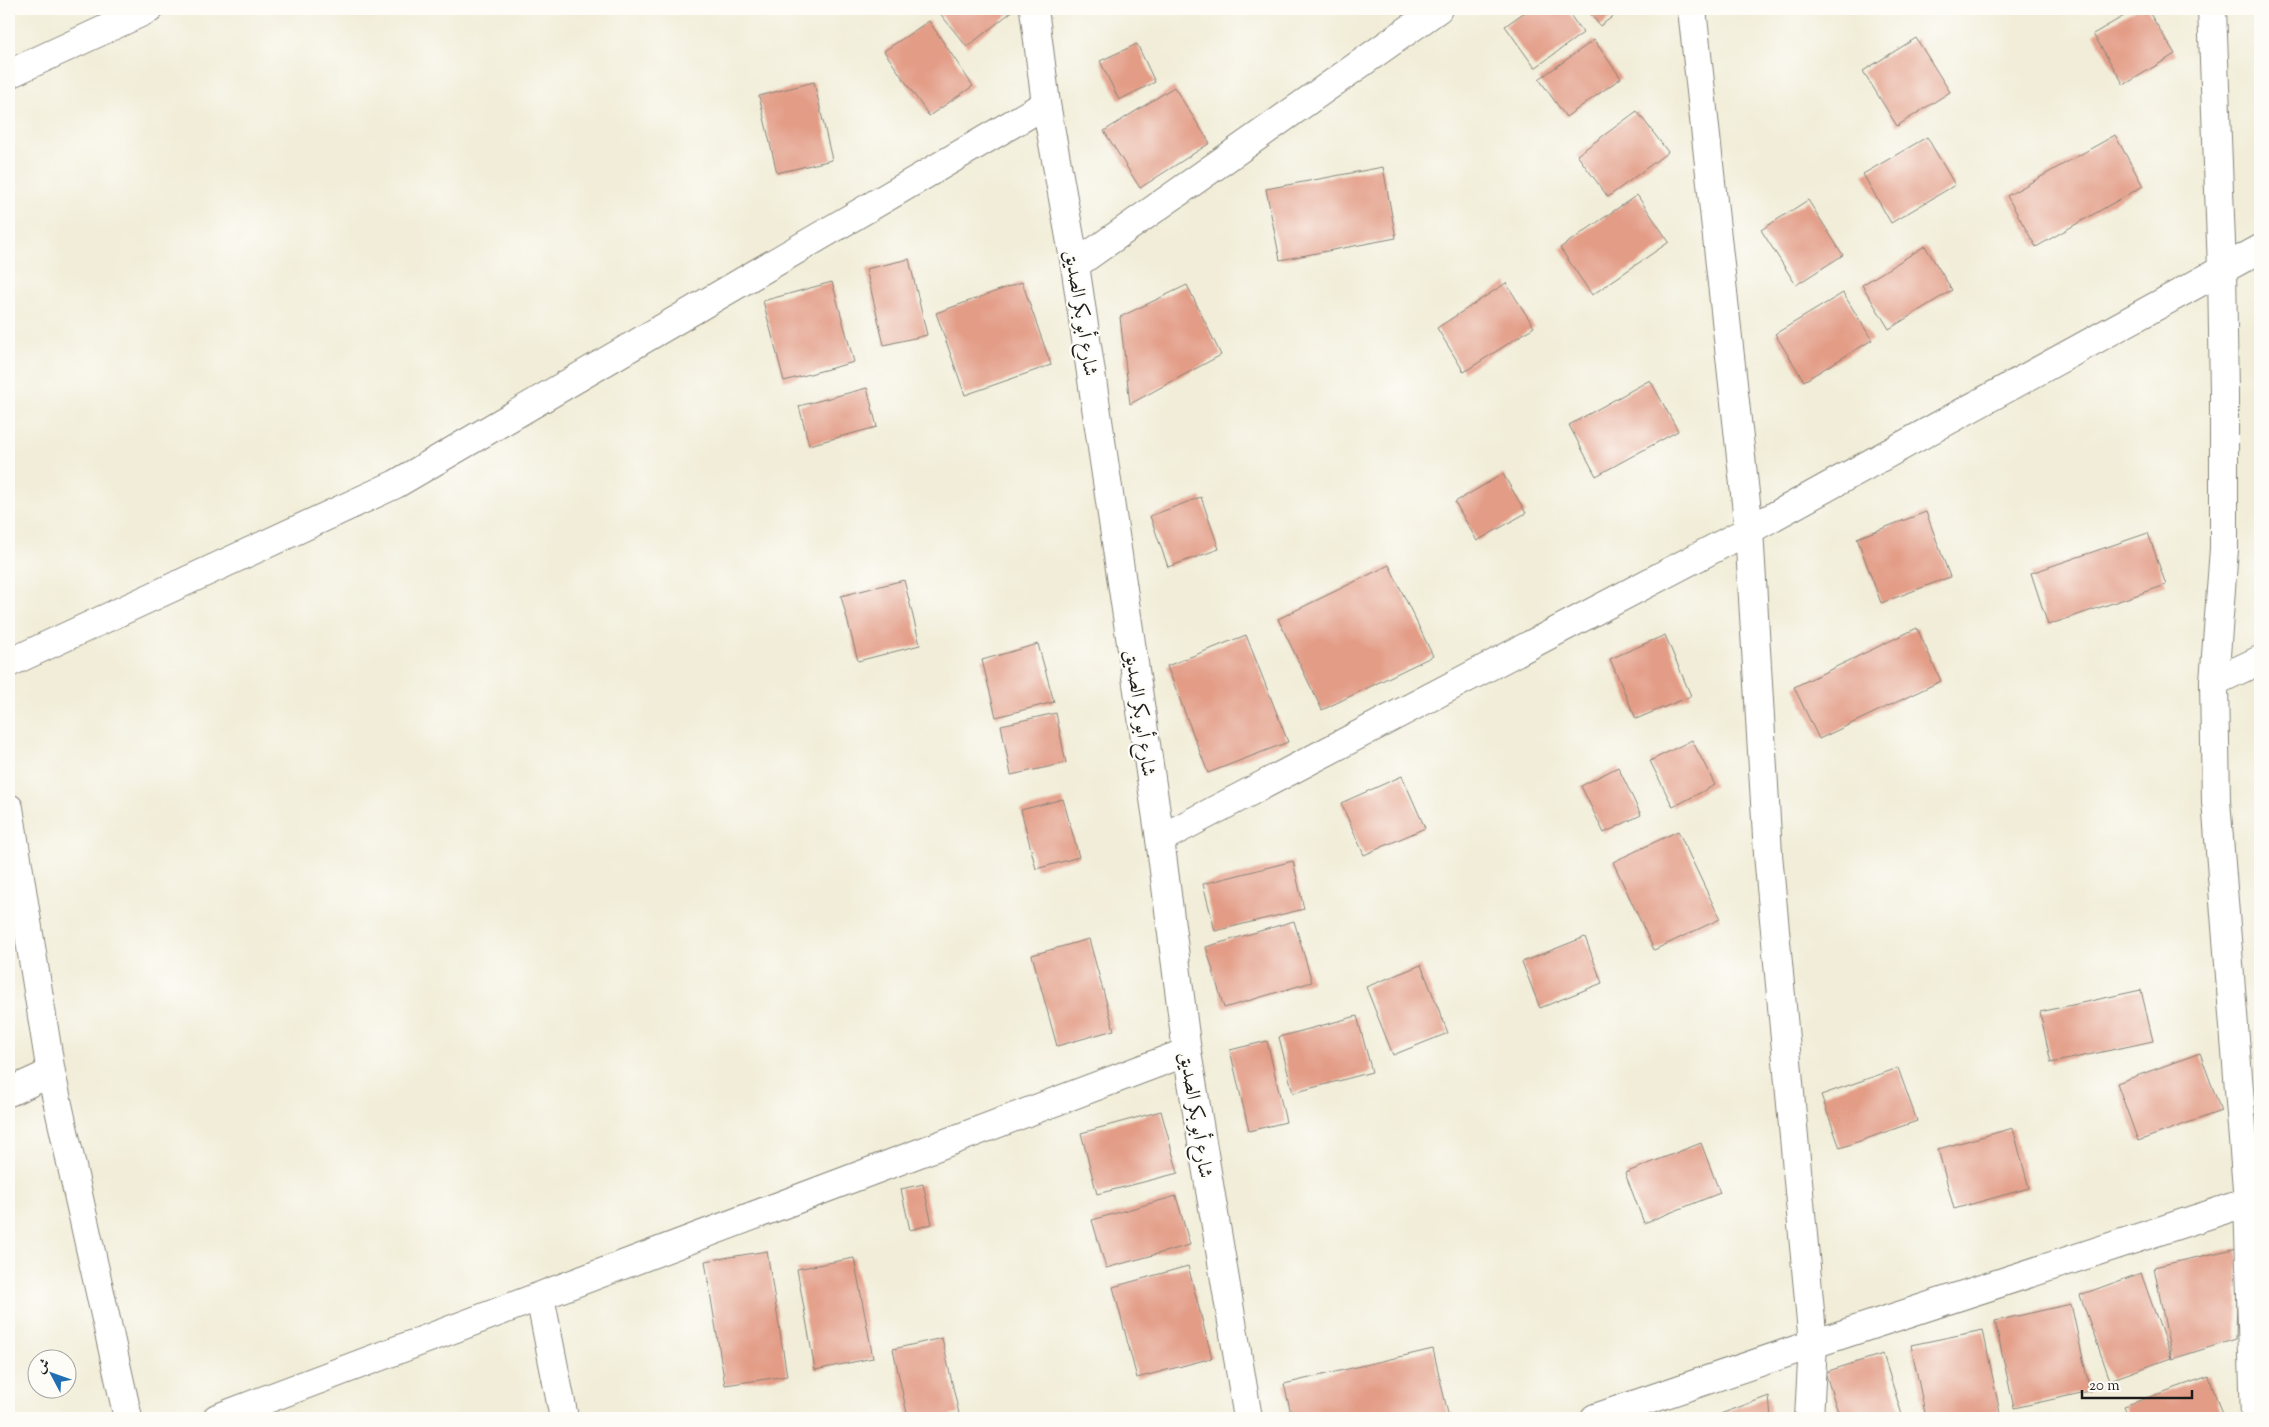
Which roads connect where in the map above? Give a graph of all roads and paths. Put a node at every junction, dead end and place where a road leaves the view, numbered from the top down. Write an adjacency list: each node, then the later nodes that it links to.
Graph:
1 (149, 9): 6 (street)
2 (1034, 9): 7 (street, شارع أبو بكر الصديق)
3 (1438, 9): 9 (street)
4 (1692, 9): 11 (street)
5 (2212, 9): 10 (street)
6 (9, 74)
7 (1046, 104): 9 (street, شارع أبو بكر الصديق); 13 (street)
8 (2260, 248): 10 (street)
9 (1075, 265): 16 (street, شارع أبو بكر الصديق)
10 (2222, 268): 11 (street); 14 (street)
11 (1749, 530): 16 (street); 22 (street)
12 (2260, 660): 14 (street)
13 (9, 663)
14 (2214, 682): 20 (street)
15 (9, 808): 18 (street)
16 (1160, 839): 17 (street, شارع أبو بكر الصديق)
17 (1187, 1052): 21 (street); 26 (street, شارع أبو بكر الصديق)
18 (51, 1073): 19 (street); 23 (street)
19 (9, 1092)
20 (2254, 1200): 22 (street); 29 (street)
21 (540, 1297): 24 (street); 25 (street)
22 (1813, 1344): 27 (street); 28 (street)
23 (128, 1418)
24 (217, 1418)
25 (564, 1418)
26 (1248, 1418)
27 (1595, 1418)
28 (1809, 1418)
29 (2255, 1418)

